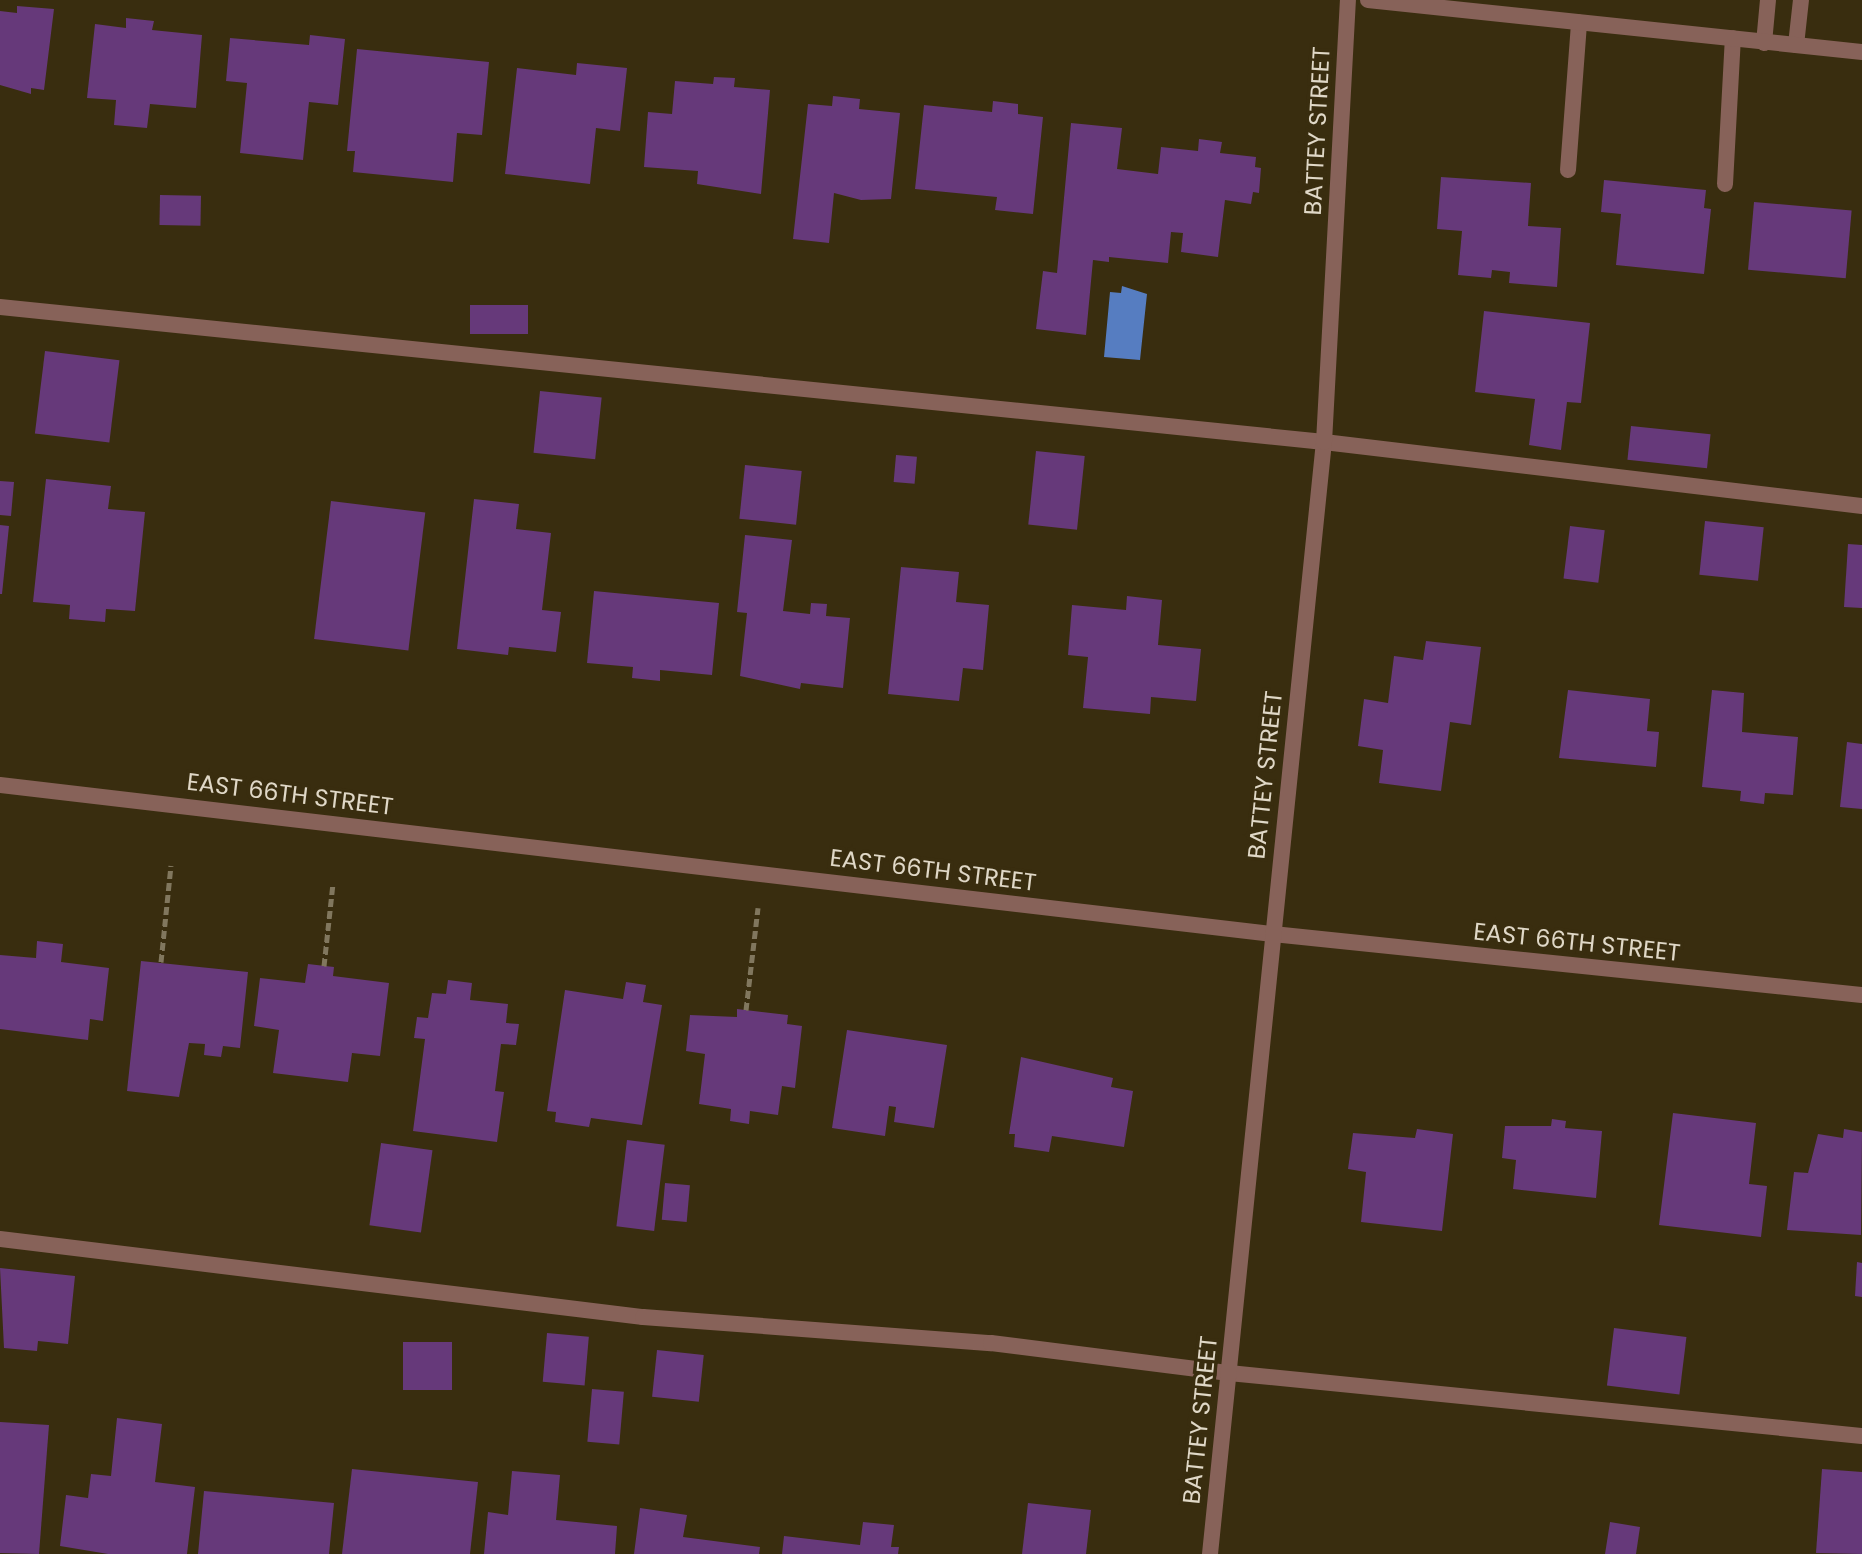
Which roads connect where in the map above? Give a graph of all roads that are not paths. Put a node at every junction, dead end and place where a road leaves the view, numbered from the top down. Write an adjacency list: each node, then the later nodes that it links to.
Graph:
1 (1348, 0): 13 (street, BATTEY STREET)
2 (1368, 0): 5 (street)
3 (1768, 0): 7 (street)
4 (1801, 0): 8 (street)
5 (1579, 22): 6 (street); 10 (street)
6 (1733, 38): 7 (street); 11 (street)
7 (1764, 43): 8 (street)
8 (1796, 45): 9 (street)
9 (1862, 52)
10 (1568, 170)
11 (1725, 184)
12 (0, 307): 13 (street)
13 (1324, 442): 14 (street); 16 (street, BATTEY STREET)
14 (1862, 506)
15 (0, 785): 16 (street, EAST 66TH STREET)
16 (1273, 934): 17 (street, EAST 66TH STREET); 19 (street, BATTEY STREET)
17 (1862, 995)
18 (0, 1239): 19 (street)
19 (1229, 1373): 20 (street); 21 (street, BATTEY STREET)
20 (1862, 1436)
21 (1210, 1554)

